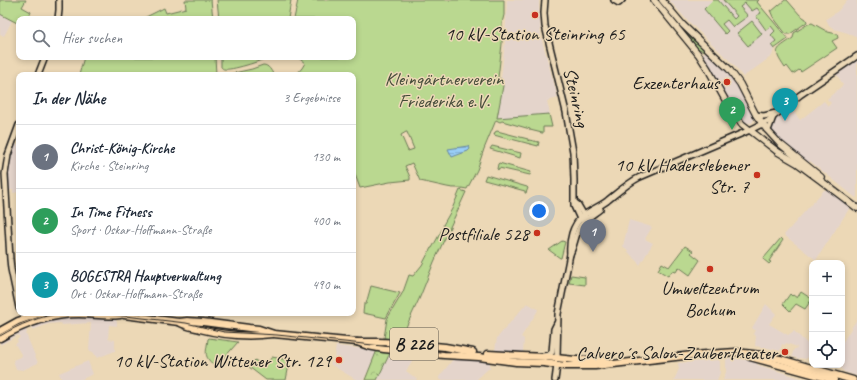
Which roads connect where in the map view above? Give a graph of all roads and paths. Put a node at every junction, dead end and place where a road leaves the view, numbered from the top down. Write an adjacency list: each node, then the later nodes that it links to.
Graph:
1 (59, 0): 7 (street)
2 (545, 0): 22 (street, Steinring)
3 (614, 0): 4 (street)
4 (622, 0)
5 (654, 0): 13 (main road)
6 (662, 0): 11 (main road)
7 (58, 16)
8 (857, 56): 12 (street)
9 (44, 60): 10 (street)
10 (39, 72)
11 (756, 115): 12 (street); 14 (main road)
12 (775, 115): 14 (street); 16 (street)
13 (742, 124): 15 (main road); 18 (street)
14 (762, 124): 15 (street); 16 (main road)
15 (750, 130): 18 (street); 19 (main road)
16 (767, 130): 19 (main road)
17 (16, 133): 23 (street)
18 (737, 136): 22 (street)
19 (813, 172): 20 (main road); 21 (main road)
20 (857, 204)
21 (857, 208)
22 (584, 218): 30 (street)
23 (14, 284): 24 (street); 25 (street)
24 (16, 289)
25 (16, 294)
26 (60, 316): 28 (main road, B 226)
27 (132, 316): 29 (main road, B 226)
28 (26, 317): 33 (main road, B 226); 37 (main road, B 226)
29 (179, 322): 31 (main road, B 226); 34 (main road, B 226)
30 (558, 322): 42 (street); 43 (street)
31 (209, 323): 32 (main road, B 226); 34 (main road)
32 (244, 327): 35 (main road, B 226); 36 (main road)
33 (0, 331)
34 (207, 331): 36 (main road, B 226)
35 (274, 334): 36 (main road, B 226); 38 (main road, B 226)
36 (246, 335)
37 (0, 338)
38 (357, 342): 39 (main road, B 226); 41 (main road, B 226)
39 (445, 347): 41 (main road); 42 (main road, B 226)
40 (725, 353): 45 (main road, B 226); 49 (main road, B 226); 50 (main road, B 226)
41 (444, 355): 46 (main road, B 226)
42 (541, 357): 43 (main road, B 226)
43 (556, 358): 44 (main road, B 226); 46 (main road)
44 (592, 360): 45 (main road, B 226); 47 (main road)
45 (613, 364): 47 (main road, B 226)
46 (557, 365): 47 (main road, B 226); 48 (street)
47 (573, 366)
48 (555, 380)
49 (834, 380)
50 (853, 380)

